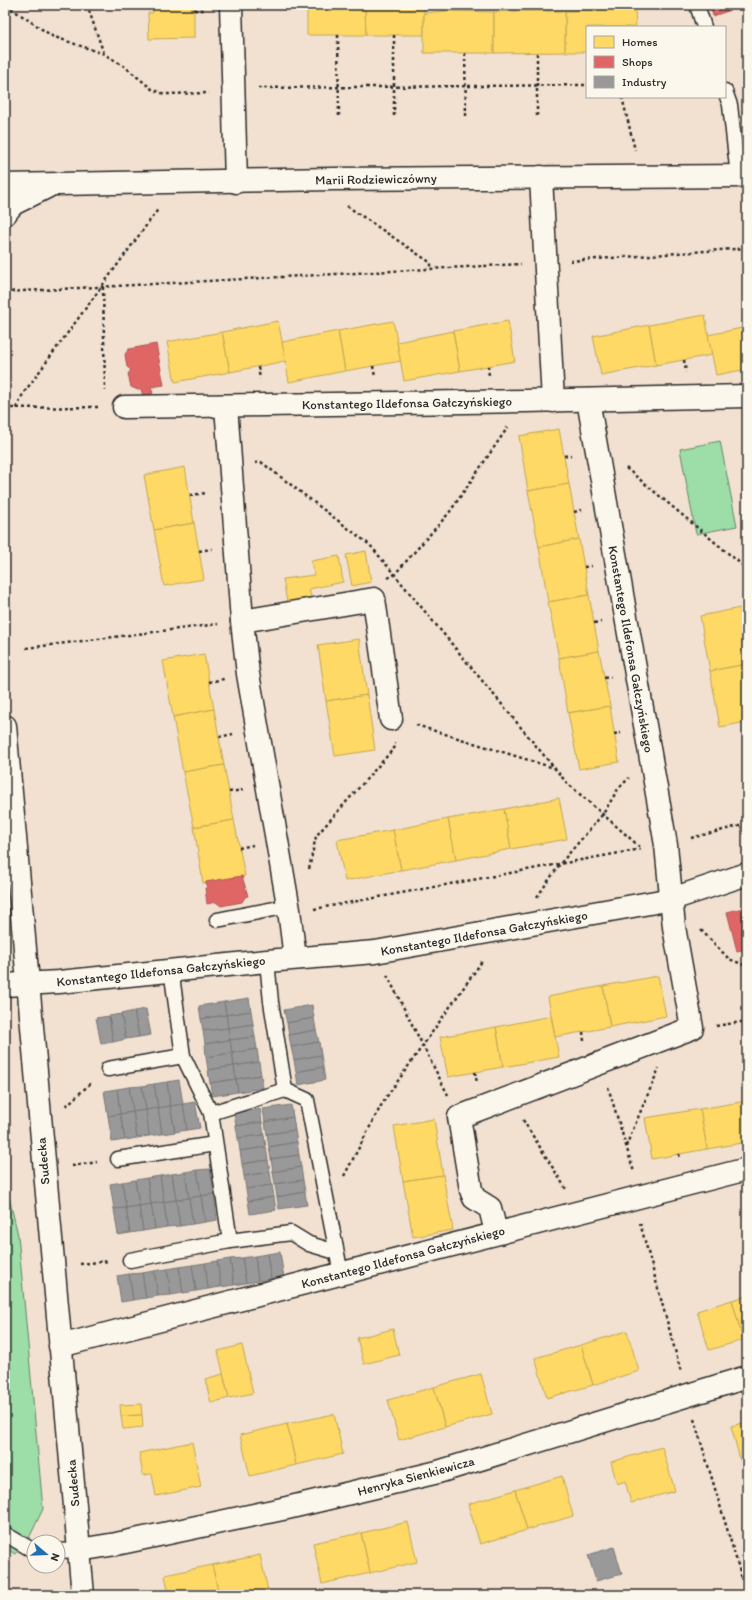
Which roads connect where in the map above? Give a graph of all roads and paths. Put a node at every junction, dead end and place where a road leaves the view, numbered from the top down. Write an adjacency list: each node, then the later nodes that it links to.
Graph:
1 (6, 5): 10 (path)
2 (87, 5): 10 (path)
3 (231, 5): 16 (street)
4 (697, 5): 5 (lane)
5 (704, 26)
6 (338, 35): 15 (path)
7 (394, 35): 13 (path)
8 (465, 53): 14 (path)
9 (537, 53): 11 (path)
10 (104, 54): 16 (path)
11 (537, 85): 12 (path); 14 (path); 19 (path)
12 (586, 85)
13 (394, 86): 14 (path); 15 (path); 22 (path)
14 (466, 86): 20 (path)
15 (338, 87): 16 (path); 21 (path)
16 (232, 88): 27 (street)
17 (726, 94): 24 (lane)
18 (622, 98): 23 (path)
19 (537, 116)
20 (466, 117)
21 (339, 118)
22 (394, 118)
23 (635, 150)
24 (742, 176): 25 (street, Marii Rodziewiczówny)
25 (541, 177): 26 (street, Marii Rodziewiczówny); 33 (street)
26 (333, 179): 27 (street, Marii Rodziewiczówny); 34 (path)
27 (236, 182): 29 (street, Marii Rodziewiczówny)
28 (5, 185): 29 (street, Marii Rodziewiczówny)
29 (52, 185): 31 (street)
30 (164, 201): 35 (path)
31 (5, 214)
32 (747, 248): 33 (path)
33 (546, 263): 34 (path); 39 (street)
34 (432, 269): 35 (path)
35 (103, 287): 36 (path); 42 (path); 44 (path)
36 (5, 292)
37 (747, 396): 38 (street, Konstantego Ildefonsa Gałczyńskiego)
38 (588, 400): 39 (street, Konstantego Ildefonsa Gałczyńskiego); 45 (street, Konstantego Ildefonsa Gałczyńskiego)
39 (553, 401): 40 (street, Konstantego Ildefonsa Gałczyńskiego)
40 (525, 402): 41 (street, Konstantego Ildefonsa Gałczyńskiego); 49 (path)
41 (226, 406): 42 (street, Konstantego Ildefonsa Gałczyńskiego); 47 (street)
42 (115, 407): 44 (path)
43 (5, 408): 44 (path)
44 (16, 408)
45 (596, 450): 46 (path); 48 (path); 55 (street, Konstantego Ildefonsa Gałczyńskiego)
46 (564, 456)
47 (229, 466): 49 (path); 51 (street)
48 (747, 569)
49 (394, 575): 50 (path); 56 (path)
50 (374, 599): 51 (street); 53 (street)
51 (242, 620): 52 (path); 64 (street)
52 (26, 648)
53 (391, 719): 56 (path); 61 (path)
54 (5, 726): 74 (street, Sudecka)
55 (650, 756): 57 (path); 59 (street, Konstantego Ildefonsa Gałczyńskiego)
56 (554, 768): 57 (path)
57 (603, 814): 60 (path); 60 (path)
58 (747, 824): 59 (path)
59 (666, 844): 63 (street, Konstantego Ildefonsa Gałczyńskiego)
60 (560, 864): 64 (path); 66 (path)
61 (308, 874)
62 (747, 874): 63 (street, Konstantego Ildefonsa Gałczyńskiego)
63 (672, 898): 66 (street, Konstantego Ildefonsa Gałczyńskiego); 77 (street)
64 (290, 910): 65 (lane); 70 (street)
65 (217, 920)
66 (531, 925): 68 (street, Konstantego Ildefonsa Gałczyńskiego)
67 (698, 928): 72 (path)
68 (489, 933): 69 (street, Konstantego Ildefonsa Gałczyńskiego); 78 (path)
69 (375, 952): 70 (street, Konstantego Ildefonsa Gałczyńskiego); 78 (path)
70 (295, 958): 71 (street, Konstantego Ildefonsa Gałczyńskiego)
71 (267, 960): 73 (street, Konstantego Ildefonsa Gałczyńskiego); 82 (lane)
72 (747, 966)
73 (171, 969): 74 (street, Konstantego Ildefonsa Gałczyńskiego); 79 (lane)
74 (27, 984): 75 (street, Konstantego Ildefonsa Gałczyńskiego); 101 (street, Sudecka)
75 (5, 985)
76 (747, 1021): 77 (path)
77 (683, 1031): 80 (street); 88 (path)
78 (422, 1046): 86 (path); 93 (path)
79 (183, 1056): 81 (lane); 85 (lane)
80 (601, 1063): 83 (street); 88 (path)
81 (108, 1069): 84 (path)
82 (285, 1090): 85 (lane); 93 (lane)
83 (510, 1098): 86 (street); 94 (path)
84 (66, 1106)
85 (211, 1113): 87 (lane)
86 (459, 1117): 95 (street)
87 (215, 1144): 89 (lane); 96 (lane)
88 (626, 1146): 92 (path)
89 (118, 1159): 90 (path)
90 (72, 1166)
91 (747, 1169): 92 (street, Konstantego Ildefonsa Gałczyńskiego)
92 (633, 1199): 94 (street, Konstantego Ildefonsa Gałczyńskiego); 103 (path)
93 (328, 1207): 97 (lane)
94 (579, 1212): 95 (street, Konstantego Ildefonsa Gałczyńskiego)
95 (496, 1232): 100 (street, Konstantego Ildefonsa Gałczyńskiego)
96 (230, 1241): 97 (lane); 98 (lane)
97 (336, 1252): 100 (lane)
98 (130, 1260): 99 (path)
99 (80, 1264)
100 (341, 1274): 101 (street, Konstantego Ildefonsa Gałczyńskiego)
101 (60, 1346): 106 (street, Sudecka)
102 (747, 1377): 103 (street, Henryka Sienkiewicza)
103 (687, 1395): 106 (street, Henryka Sienkiewicza); 109 (path)
104 (5, 1534): 105 (lane)
105 (26, 1546)
106 (79, 1550): 107 (lane); 108 (street, Sudecka)
107 (66, 1551)
108 (83, 1595)
109 (747, 1595)

